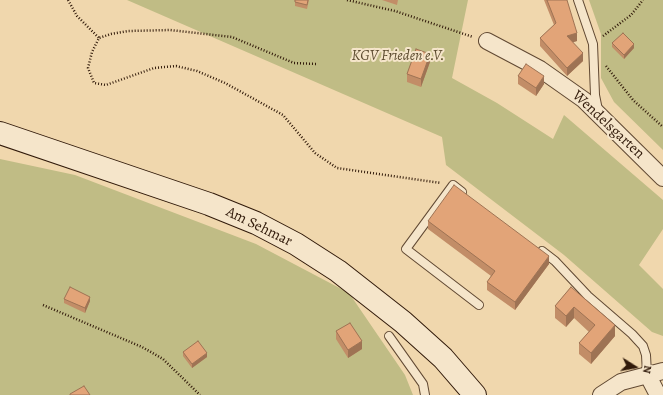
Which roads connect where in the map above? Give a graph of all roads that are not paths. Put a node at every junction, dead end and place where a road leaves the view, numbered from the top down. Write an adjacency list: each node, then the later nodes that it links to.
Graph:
1 (578, 0): 3 (lane)
2 (486, 41): 3 (street, Wendelsgarten)
3 (601, 115): 5 (street, Wendelsgarten)
4 (0, 133): 13 (main road, Am Sehmar)
5 (663, 178)
6 (472, 199): 8 (lane)
7 (536, 247): 11 (lane)
8 (479, 305)
9 (389, 336): 12 (lane)
10 (663, 371): 11 (street)
11 (647, 374): 14 (street); 15 (street)
12 (425, 395)
13 (475, 395)
14 (601, 395)
15 (658, 395)

